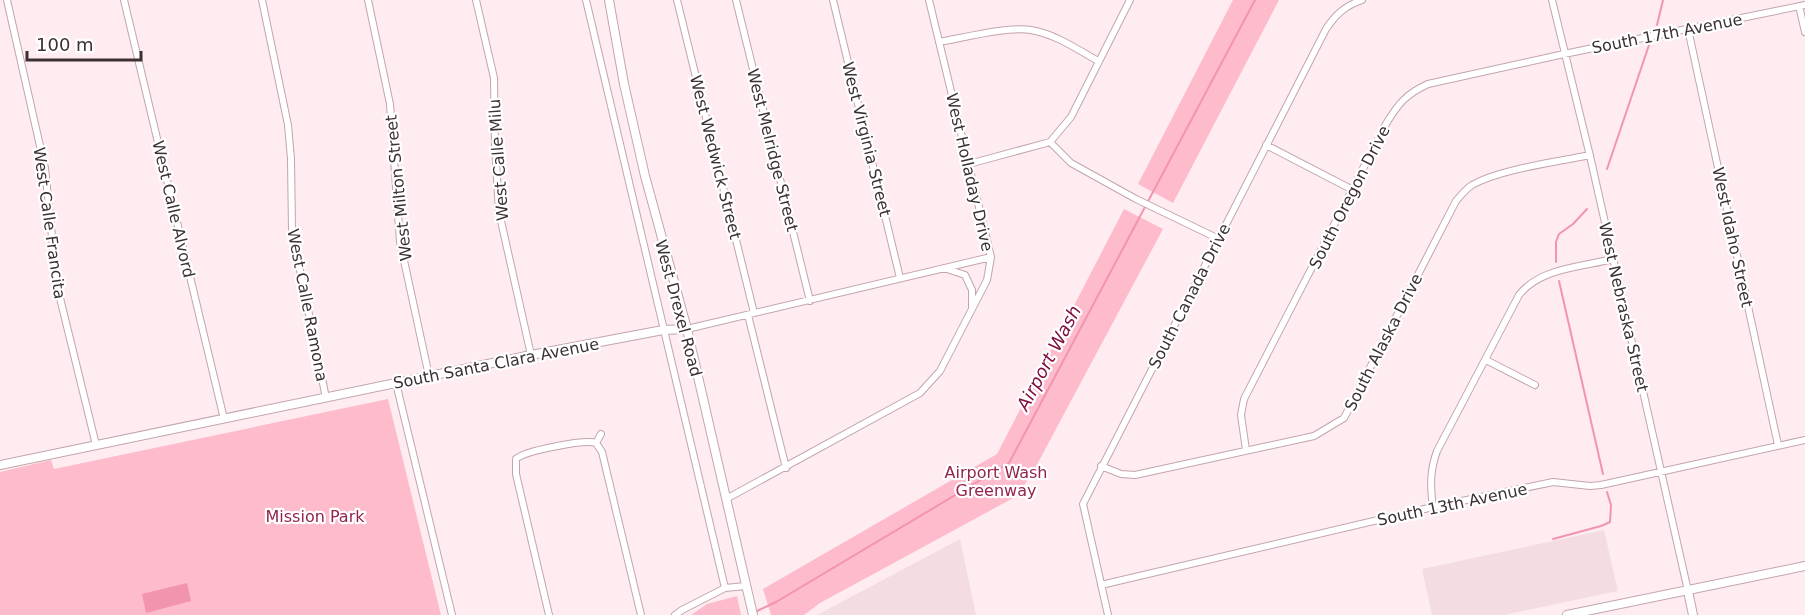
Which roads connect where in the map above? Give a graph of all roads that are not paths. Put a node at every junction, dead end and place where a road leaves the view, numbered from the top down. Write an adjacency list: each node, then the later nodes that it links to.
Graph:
1 (6, 0): 15 (street); 47 (street, West Calle Francita)
2 (124, 0): 43 (street, West Calle Alvord)
3 (262, 0): 42 (street, West Calle Ramona)
4 (368, 0): 39 (street, West Milton Street)
5 (476, 0): 37 (street, West Calle Milu)
6 (586, 0): 36 (street, West Drexel Road)
7 (609, 0): 35 (street, West Drexel Road)
8 (677, 0): 34 (street, West Wedwick Street)
9 (736, 0): 32 (street, West Melridge Street)
10 (833, 0): 31 (street, West Virginia Street)
11 (929, 0): 19 (street, West Holladay Drive)
12 (1130, 0): 21 (street)
13 (1362, 0): 23 (street, South Canada Drive)
14 (1552, 0): 20 (street, West Nebraska Street)
15 (0, 1)
16 (1802, 5): 17 (street, South 17th Avenue); 18 (street)
17 (1688, 29): 20 (street, South 17th Avenue); 48 (street, West Idaho Street)
18 (1805, 32)
19 (939, 42): 21 (street); 25 (street, West Holladay Drive)
20 (1564, 54): 24 (street, West Nebraska Street); 26 (street, South Oregon Drive)
21 (1098, 61): 22 (street)
22 (1050, 142): 25 (street); 27 (street)
23 (1266, 146): 26 (street); 27 (street, South Canada Drive)
24 (1590, 155): 29 (street, West Nebraska Street); 49 (street, South Alaska Drive)
25 (969, 164): 28 (street, West Holladay Drive)
26 (1353, 190): 49 (street, South Oregon Drive)
27 (1219, 239): 53 (street, South Canada Drive)
28 (991, 257): 30 (street, South Santa Clara Avenue); 33 (street, West Holladay Drive)
29 (1613, 259): 38 (street); 55 (street, West Nebraska Street)
30 (943, 267): 31 (street, South Santa Clara Avenue); 33 (street)
31 (900, 278): 32 (street, South Santa Clara Avenue)
32 (810, 301): 34 (street, South Santa Clara Avenue)
33 (972, 309): 54 (street, West Holladay Drive)
34 (751, 314): 35 (street, South Santa Clara Avenue); 54 (street, West Wedwick Street)
35 (687, 329): 36 (street, South Santa Clara Avenue); 56 (street, West Drexel Road)
36 (663, 330): 37 (street, South Santa Clara Avenue); 61 (street, West Drexel Road)
37 (531, 356): 39 (street, South Santa Clara Avenue)
38 (1486, 360): 41 (street); 57 (street)
39 (429, 376): 40 (street, South Santa Clara Avenue)
40 (396, 383): 42 (street, South Santa Clara Avenue); 63 (street)
41 (1535, 385)
42 (326, 398): 43 (street, South Santa Clara Avenue)
43 (224, 419): 47 (street, South Santa Clara Avenue)
44 (601, 434): 46 (street)
45 (1805, 440): 48 (street, South 13th Avenue)
46 (596, 443): 51 (street); 65 (street)
47 (96, 445): 52 (street, South Santa Clara Avenue)
48 (1778, 445): 55 (street, South 13th Avenue)
49 (1246, 450): 53 (street, South Alaska Drive)
50 (508, 455): 51 (street)
51 (516, 459): 64 (street)
52 (0, 465)
53 (1101, 466): 59 (street, South Canada Drive)
54 (786, 468): 56 (street, West Holladay Drive)
55 (1661, 471): 57 (street, South 13th Avenue); 62 (street, West Nebraska Street)
56 (726, 499): 60 (street, West Drexel Road)
57 (1433, 507): 59 (street, South 13th Avenue)
58 (1805, 566): 62 (main road)
59 (1101, 585): 68 (street, South Canada Drive)
60 (746, 586): 61 (street); 67 (street, West Drexel Road)
61 (725, 588): 66 (street)
62 (1688, 591): 69 (main road); 70 (street, West Nebraska Street)
63 (452, 615)
64 (549, 615)
65 (640, 615)
66 (675, 615)
67 (753, 615)
68 (1108, 615)
69 (1571, 615)
70 (1693, 615)

